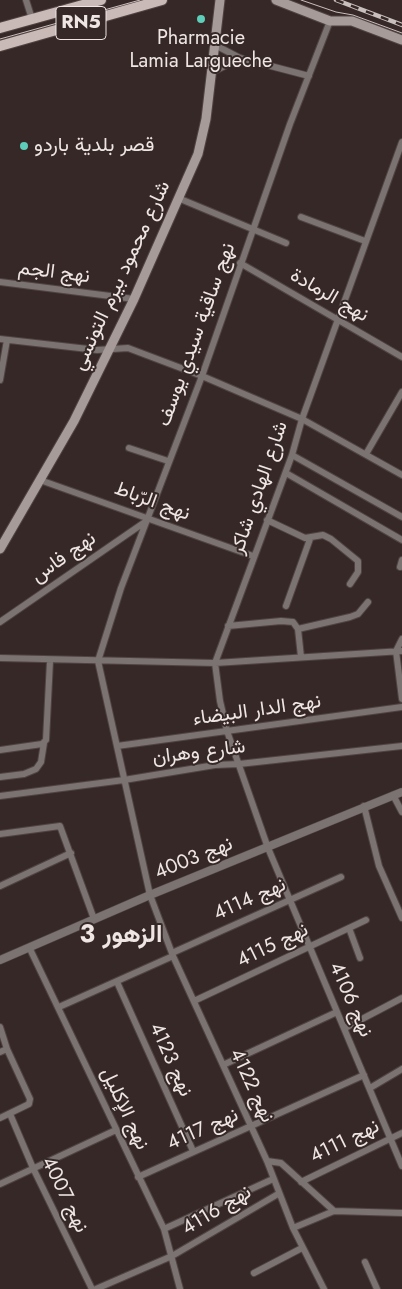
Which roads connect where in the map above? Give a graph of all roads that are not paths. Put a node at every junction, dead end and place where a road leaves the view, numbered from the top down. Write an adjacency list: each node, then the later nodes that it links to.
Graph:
1 (26, 0): 6 (street)
2 (101, 0): 6 (main road, RN5)
3 (162, 0): 11 (main road, RN5)
4 (220, 0): 10 (main road, شارع محمود بيرم التونسي)
5 (276, 0): 7 (main road)
6 (32, 19): 8 (main road, RN5)
7 (330, 21): 9 (main road); 14 (street, نهج ساقية سيدي يوسف)
8 (0, 28)
9 (402, 40)
10 (213, 44): 12 (street); 13 (main road, شارع محمود بيرم التونسي)
11 (0, 46)
12 (240, 58): 13 (street); 14 (street)
13 (211, 74): 16 (main road, شارع محمود بيرم التونسي)
14 (309, 76): 18 (street, نهج ساقية سيدي يوسف)
15 (402, 142): 19 (street, شارع الهادي شاكر)
16 (178, 198): 18 (street); 23 (main road, شارع محمود بيرم التونسي)
17 (301, 217): 19 (street)
18 (252, 230): 20 (street); 21 (street, نهج ساقية سيدي يوسف)
19 (365, 241): 24 (street, شارع الهادي شاكر)
20 (286, 243)
21 (240, 263): 24 (street, نهج الرمادة); 28 (street, نهج ساقية سيدي يوسف)
22 (0, 282): 23 (street, نهج الجم)
23 (134, 299): 26 (main road, شارع محمود بيرم التونسي)
24 (338, 319): 27 (street, نهج الرمادة); 31 (street, شارع الهادي شاكر)
25 (4, 340): 26 (street); 29 (street)
26 (109, 349): 28 (street); 38 (main road, شارع محمود بيرم التونسي)
27 (402, 357)
28 (202, 376): 31 (street); 35 (street, نهج ساقية سيدي يوسف)
29 (0, 380)
30 (402, 392): 33 (street)
31 (302, 419): 33 (street); 34 (street, شارع الهادي شاكر)
32 (129, 448): 35 (street)
33 (366, 454): 37 (street)
34 (292, 456): 36 (street, شارع الهادي شاكر); 39 (street)
35 (168, 461): 40 (street, نهج ساقية سيدي يوسف)
36 (286, 473): 41 (street, شارع الهادي شاكر); 43 (street)
37 (402, 475)
38 (40, 480): 40 (street, نهج الرّباط); 44 (main road, شارع محمود بيرم التونسي)
39 (402, 517)
40 (147, 520): 45 (street, نهج الرّباط); 49 (street, نهج فاس); 57 (street, نهج ساقية سيدي يوسف)
41 (268, 520): 42 (street); 45 (street, شارع الهادي شاكر)
42 (310, 538): 46 (street); 48 (street)
43 (402, 540)
44 (0, 548)
45 (253, 556): 50 (street, شارع الهادي شاكر)
46 (350, 584)
47 (368, 602): 51 (street)
48 (286, 606)
49 (0, 622)
50 (228, 626): 51 (street); 58 (street, شارع الهادي شاكر)
51 (298, 629): 54 (street)
52 (402, 639): 53 (street)
53 (399, 651): 54 (street); 59 (street)
54 (301, 657): 58 (street)
55 (0, 658): 56 (street)
56 (50, 661): 57 (street); 62 (street)
57 (98, 661): 58 (street); 63 (street, نهج 4122)
58 (215, 663): 61 (street, شارع الهادي شاكر)
59 (402, 699)
60 (402, 707): 61 (street, نهج الدار البيضاء)
61 (227, 731): 63 (street, نهج الدار البيضاء); 66 (street, شارع الهادي شاكر)
62 (44, 743): 65 (street); 67 (street)
63 (117, 746): 68 (street, نهج 4122)
64 (402, 746): 66 (street, شارع وهران)
65 (0, 750)
66 (239, 764): 68 (street, شارع وهران); 75 (street, شارع الهادي شاكر)
67 (0, 776)
68 (124, 780): 71 (street, شارع وهران); 79 (street, نهج 4122)
69 (402, 792): 70 (street, نهج 4003)
70 (393, 795): 72 (street, نهج 4003); 73 (street)
71 (0, 796)
72 (364, 806): 75 (street, نهج 4003); 81 (street)
73 (402, 812)
74 (0, 834): 76 (street)
75 (268, 848): 79 (street, نهج 4003); 80 (street, نهج 4106)
76 (71, 853): 78 (street); 82 (street)
77 (341, 877): 80 (street, نهج 4114)
78 (0, 886)
79 (150, 895): 82 (street, نهج 4003); 87 (street, نهج 4122)
80 (289, 902): 85 (street, نهج 4106); 87 (street, نهج 4114)
81 (402, 918)
82 (94, 919): 86 (street, نهج 4003)
83 (366, 920): 84 (street, نهج 4115)
84 (349, 928): 85 (street, نهج 4115); 88 (street)
85 (308, 946): 92 (street, نهج 4115); 94 (street, نهج 4106)
86 (29, 947): 89 (street, نهج 4003); 93 (street, نهج الإكليل)
87 (173, 955): 90 (street, نهج 4114); 92 (street, نهج 4122)
88 (360, 958)
89 (0, 960)
90 (117, 982): 93 (street, نهج 4114); 109 (street, نهج 4123)
91 (402, 998): 96 (street)
92 (194, 1001): 99 (street, نهج 4122)
93 (59, 1007): 106 (street, نهج الإكليل)
94 (337, 1012): 96 (street, نهج 4106); 99 (street)
95 (0, 1027): 97 (street)
96 (345, 1028): 101 (street, نهج 4106)
97 (8, 1049): 98 (street); 103 (street)
98 (0, 1052)
99 (223, 1065): 105 (street, نهج 4122)
100 (402, 1069): 102 (street)
101 (364, 1075): 102 (street, نهج 4106); 105 (street, نهج 4117)
102 (370, 1088): 108 (street, نهج 4106)
103 (10, 1114): 104 (street); 112 (street, نهج 4007)
104 (0, 1118)
105 (252, 1126): 109 (street, نهج 4117); 110 (street, نهج 4122)
106 (116, 1130): 112 (street); 113 (street, نهج الإكليل)
107 (402, 1133): 108 (street, نهج 4111)
108 (392, 1137): 111 (street, نهج 4106); 115 (street, نهج 4111)
109 (193, 1151): 113 (street, نهج 4117)
110 (267, 1161): 114 (street, نهج 4122); 115 (street)
111 (402, 1166)
112 (33, 1168): 116 (street); 128 (street, نهج 4007)
113 (138, 1177): 121 (street, نهج الإكليل)
114 (273, 1179): 117 (street, نهج 4122); 121 (street)
115 (301, 1182): 118 (street)
116 (0, 1184)
117 (278, 1194): 120 (street, نهج 4122); 123 (street, نهج 4116)
118 (334, 1211): 119 (street); 120 (street)
119 (402, 1214)
120 (293, 1228): 122 (street, نهج 4122)
121 (164, 1229): 123 (street, نهج الإكليل)
122 (302, 1248): 125 (street); 130 (street, نهج 4122)
123 (172, 1256): 126 (street, نهج 4116); 127 (street, نهج الإكليل)
124 (365, 1262): 131 (street)
125 (254, 1273)
126 (110, 1286): 129 (street, نهج 4116)
127 (182, 1288)
128 (92, 1289)
129 (96, 1289)
130 (324, 1289)
131 (377, 1289)

